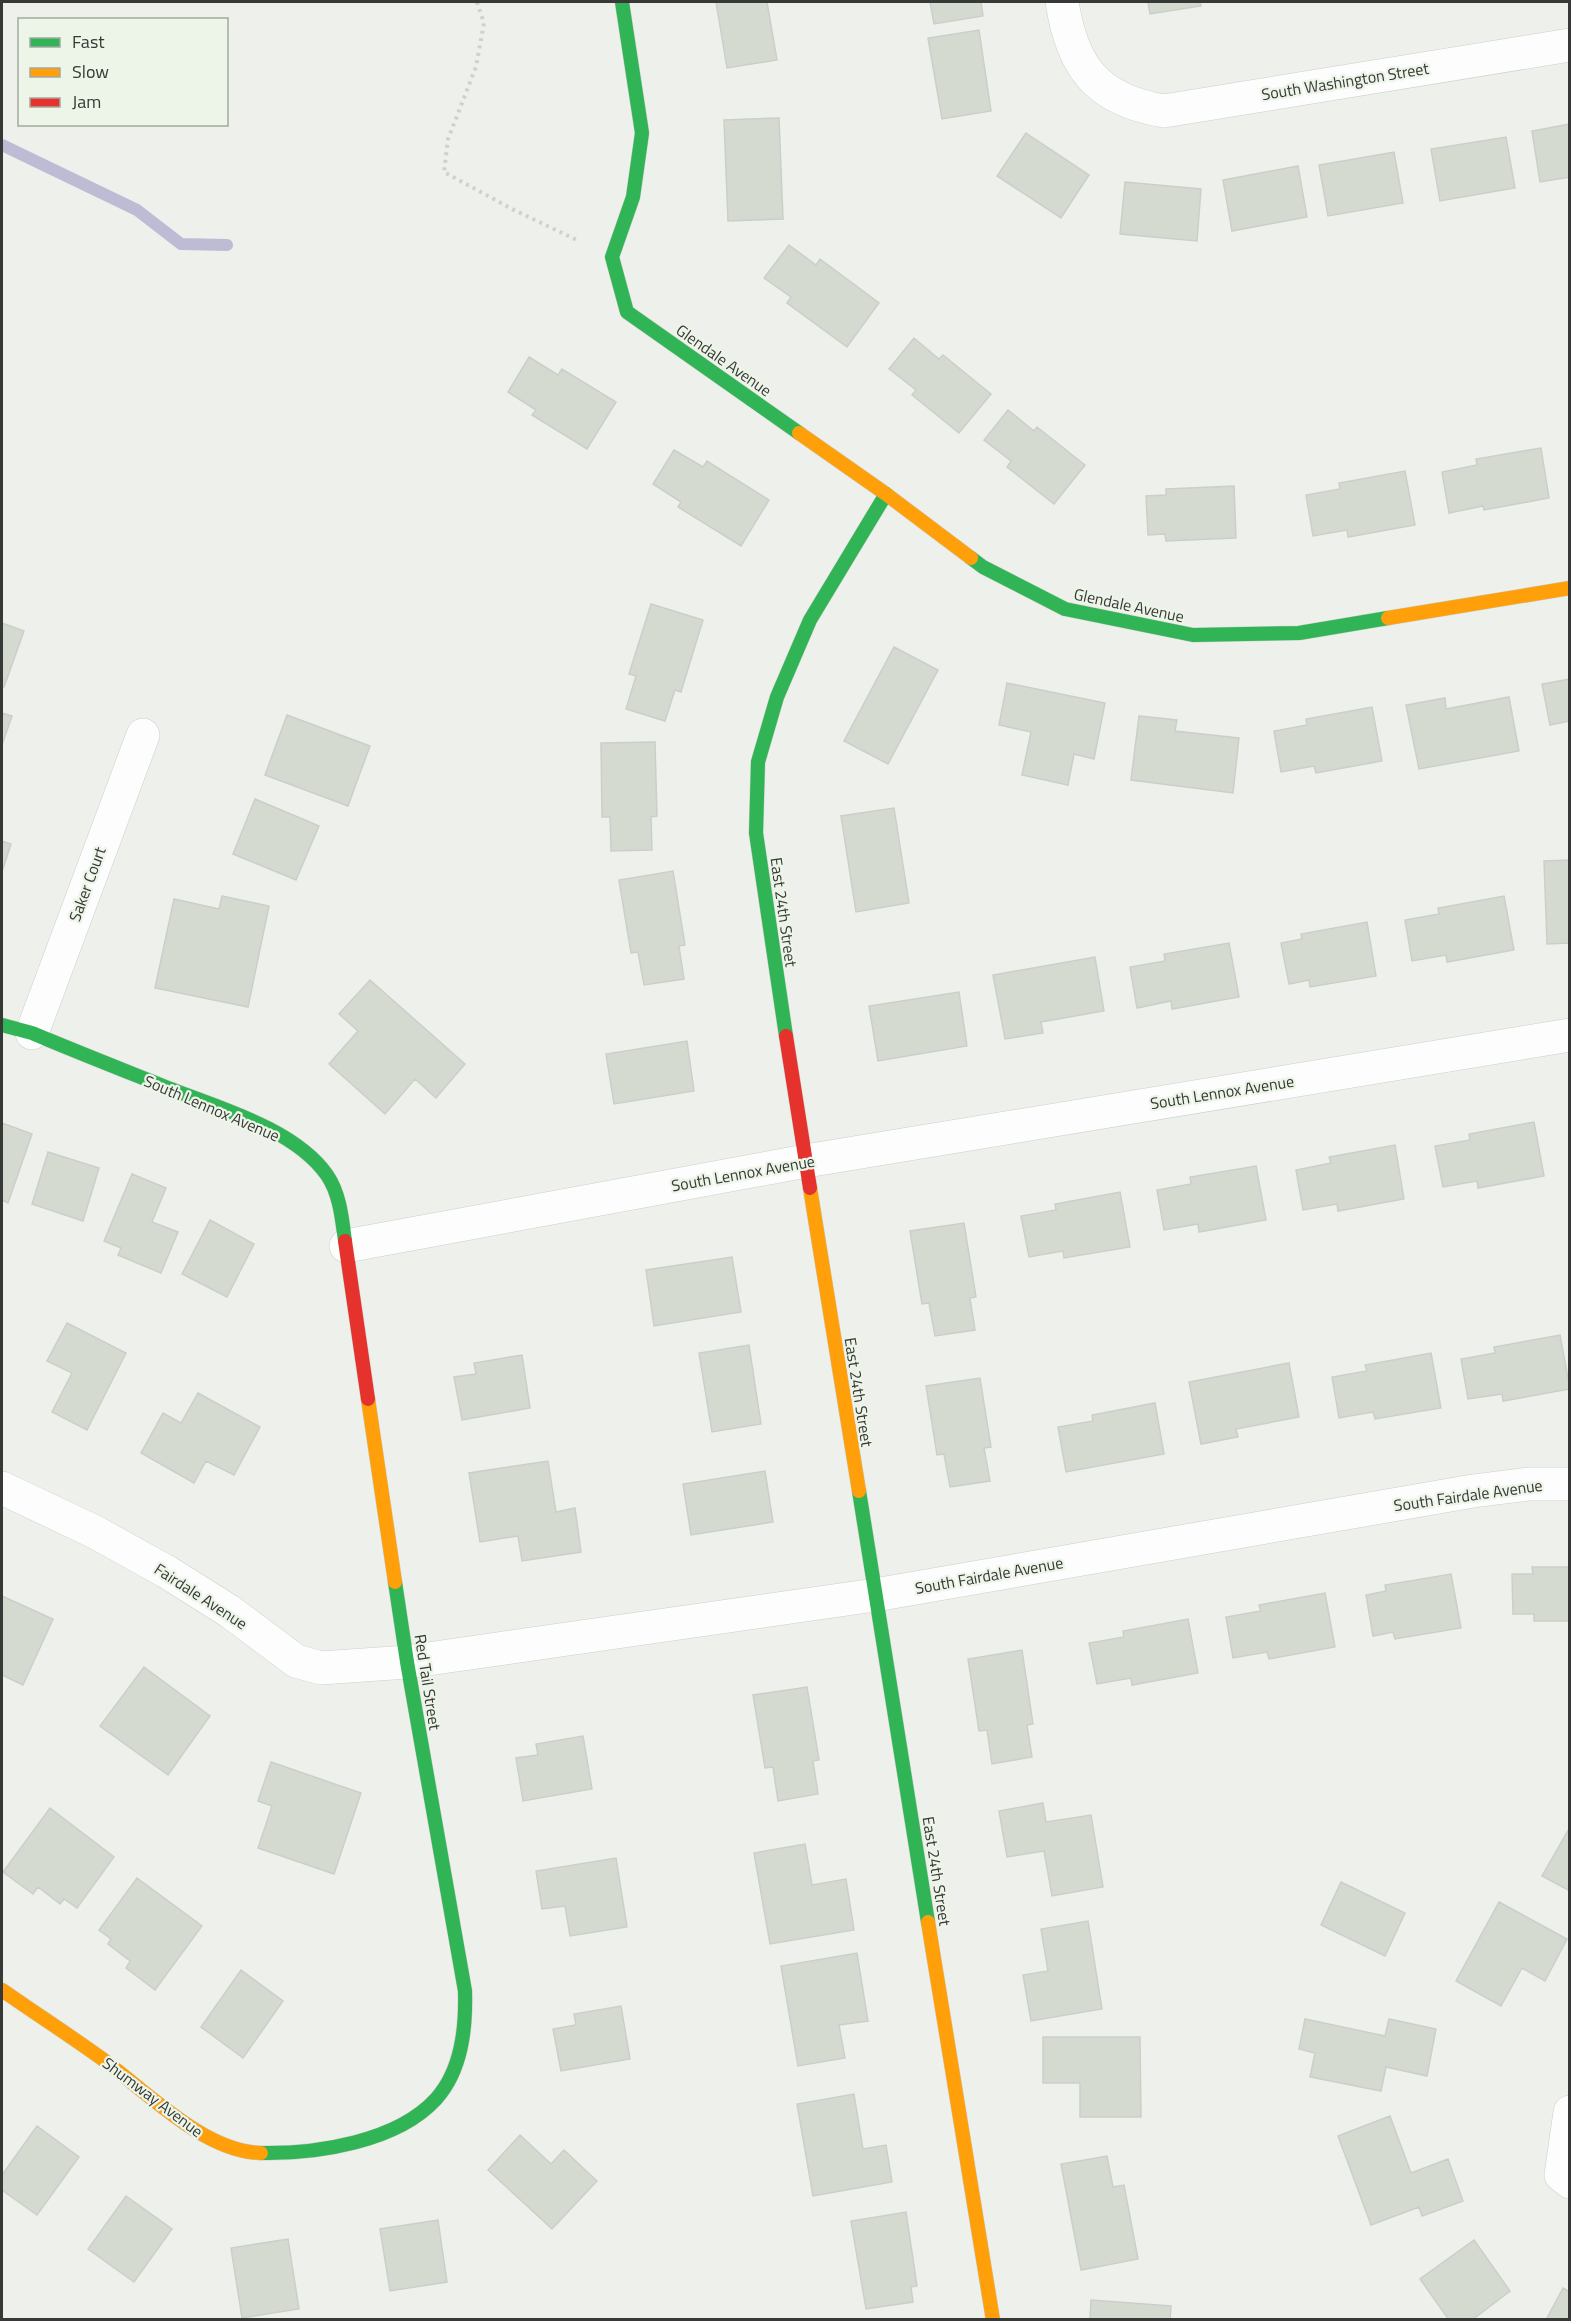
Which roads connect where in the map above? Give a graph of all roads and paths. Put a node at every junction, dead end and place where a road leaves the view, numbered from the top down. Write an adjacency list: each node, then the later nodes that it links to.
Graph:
1 (477, 2): 5 (path)
2 (622, 2): 5 (street)
3 (1062, 2): 4 (street, South Washington Street)
4 (1569, 45)
5 (612, 257): 6 (street, Glendale Avenue)
6 (886, 494): 7 (street, Glendale Avenue); 11 (street, East 24th Street)
7 (1569, 588)
8 (143, 735): 9 (street, Saker Court)
9 (17, 1029): 12 (street, South Lennox Avenue)
10 (1569, 1035): 11 (street, South Lennox Avenue)
11 (807, 1161): 12 (street, South Lennox Avenue); 15 (street, East 24th Street)
12 (346, 1246): 16 (street, Red Tail Street)
13 (1569, 1484): 15 (street, South Fairdale Avenue)
14 (2, 1488): 16 (street, Fairdale Avenue)
15 (874, 1595): 16 (street, South Fairdale Avenue); 21 (street, East 24th Street)
16 (407, 1662): 18 (street, Red Tail Street)
17 (2, 1990): 18 (street, Shumway Avenue)
18 (424, 2111)
19 (1569, 2112): 20 (street)
20 (1565, 2178)
21 (993, 2319)

